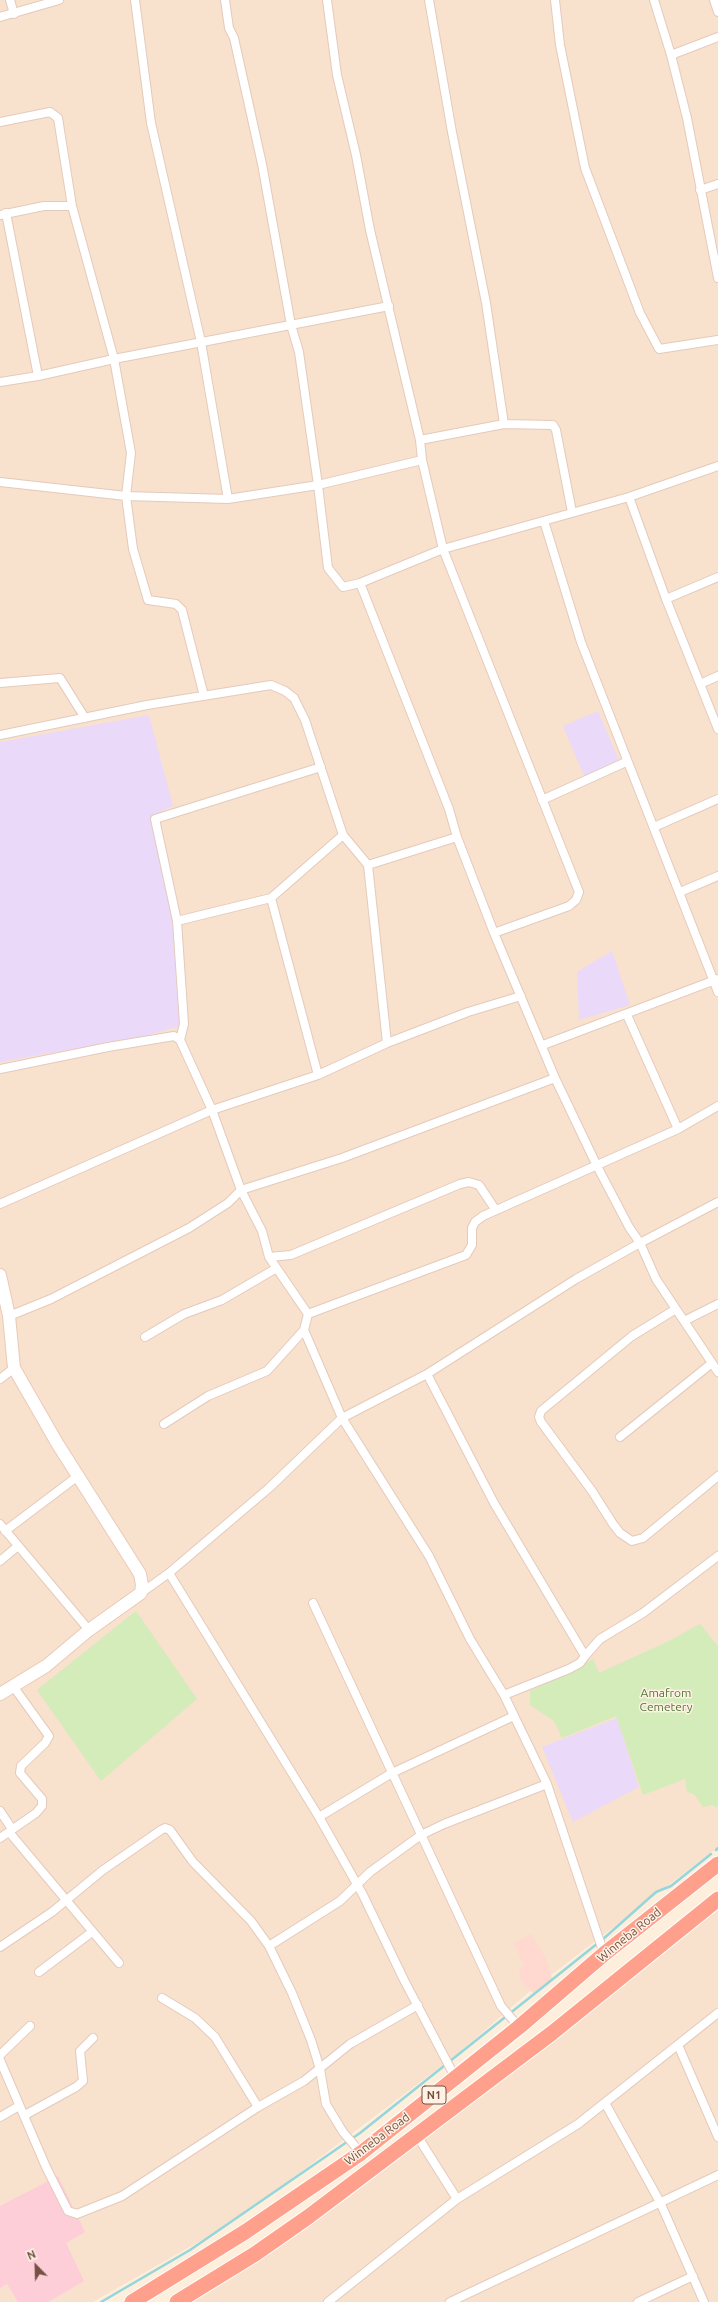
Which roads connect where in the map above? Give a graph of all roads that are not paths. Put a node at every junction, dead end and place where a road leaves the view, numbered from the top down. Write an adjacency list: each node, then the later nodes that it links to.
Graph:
1 (10, 0): 11 (street)
2 (59, 0): 11 (street)
3 (135, 0): 24 (street)
4 (225, 0): 22 (street)
5 (327, 0): 21 (street)
6 (429, 0): 28 (street)
7 (555, 0): 23 (street)
8 (654, 0): 14 (street)
9 (714, 0): 10 (street)
10 (718, 12)
11 (14, 14): 12 (street)
12 (0, 17)
13 (718, 37): 14 (street)
14 (671, 55): 17 (street)
15 (0, 122): 18 (street)
16 (718, 184): 17 (street)
17 (700, 190): 20 (street)
18 (72, 206): 19 (street); 25 (street)
19 (3, 214): 26 (street)
20 (718, 278)
21 (389, 306): 22 (street); 29 (street)
22 (291, 325): 24 (street); 33 (street)
23 (718, 340)
24 (201, 342): 25 (street); 36 (street)
25 (114, 359): 26 (street); 34 (street)
26 (38, 376): 27 (street)
27 (0, 382)
28 (504, 424): 29 (street); 37 (street)
29 (420, 440): 30 (street)
30 (422, 460): 33 (street); 39 (street)
31 (718, 466): 35 (street)
32 (0, 482): 34 (street)
33 (318, 485): 36 (street); 41 (street)
34 (126, 496): 36 (street); 46 (street)
35 (630, 497): 37 (street); 42 (street)
36 (228, 499)
37 (572, 512): 38 (street)
38 (544, 521): 39 (street); 50 (street)
39 (443, 549): 41 (street); 53 (street)
40 (718, 577): 42 (street)
41 (360, 583): 56 (street)
42 (666, 599): 45 (street)
43 (718, 676): 45 (street)
44 (0, 683): 47 (street)
45 (700, 684): 48 (street)
46 (204, 696): 47 (street); 51 (street)
47 (85, 718): 49 (street)
48 (718, 730)
49 (0, 735)
50 (626, 762): 53 (street); 54 (street)
51 (321, 767): 55 (street); 61 (street)
52 (718, 799): 54 (street)
53 (542, 800): 62 (street)
54 (654, 827): 59 (street)
55 (344, 835): 57 (street); 60 (street)
56 (457, 837): 57 (street); 62 (street)
57 (368, 864): 68 (street)
58 (718, 876): 59 (street)
59 (680, 892): 63 (street)
60 (271, 898): 61 (street); 71 (street)
61 (177, 921): 67 (street)
62 (494, 933): 65 (street)
63 (716, 980): 64 (street); 66 (street)
64 (718, 992)
65 (520, 996): 68 (street); 69 (street)
66 (627, 1015): 69 (street); 75 (street)
67 (180, 1040): 70 (street); 74 (street)
68 (387, 1043): 71 (street)
69 (543, 1045): 72 (street)
70 (0, 1069)
71 (318, 1075): 74 (street)
72 (554, 1078): 76 (street); 77 (street)
73 (718, 1106): 75 (street)
74 (212, 1110): 77 (street); 79 (street)
75 (678, 1129): 76 (street)
76 (597, 1166): 80 (street); 81 (street)
77 (241, 1190): 82 (street); 88 (street)
78 (718, 1202): 81 (street)
79 (0, 1204)
80 (495, 1209): 82 (street); 87 (street)
81 (640, 1243): 86 (street); 95 (street)
82 (269, 1257): 83 (street)
83 (275, 1269): 87 (street); 91 (street)
84 (0, 1275): 88 (street)
85 (718, 1304): 89 (street)
86 (676, 1309): 89 (street); 101 (street)
87 (308, 1314): 90 (street)
88 (9, 1316): 93 (street)
89 (684, 1321): 92 (street)
90 (304, 1330): 97 (street); 98 (street)
91 (145, 1338)
92 (712, 1363): 94 (street); 99 (street)
93 (14, 1368): 96 (street); 100 (street)
94 (718, 1372)
95 (427, 1374): 97 (street); 110 (street)
96 (0, 1379)
97 (342, 1418): 106 (street); 113 (street)
98 (164, 1424)
99 (620, 1437)
100 (78, 1476): 102 (street); 107 (street)
101 (718, 1476)
102 (3, 1528): 103 (street)
103 (18, 1546): 105 (street); 109 (street)
104 (718, 1556): 110 (street)
105 (0, 1561)
106 (169, 1573): 107 (street); 118 (street)
107 (141, 1593): 109 (street)
108 (313, 1603): 115 (street)
109 (89, 1630): 111 (street)
110 (585, 1656): 113 (street)
111 (13, 1686): 112 (street); 119 (street)
112 (0, 1694)
113 (504, 1695): 114 (street)
114 (514, 1716): 115 (street); 116 (street)
115 (392, 1773): 118 (street); 120 (street)
116 (547, 1784): 120 (street); 129 (street)
117 (0, 1810): 119 (street)
118 (319, 1817): 123 (street)
119 (11, 1831): 121 (street); 125 (street)
120 (421, 1835): 123 (street); 136 (street)
121 (0, 1838)
122 (718, 1864): 129 (highway, Winneba Road / N1)
123 (357, 1884): 127 (street); 133 (street)
124 (718, 1899): 143 (highway, Winneba Road / N1)
125 (66, 1901): 126 (street); 127 (street); 128 (street)
126 (92, 1932): 130 (street); 131 (street)
127 (269, 1946): 141 (street)
128 (0, 1947)
129 (604, 1954): 136 (highway, Winneba Road / N1)
130 (119, 1963)
131 (38, 1972)
132 (162, 1998): 146 (street)
133 (418, 2005): 141 (street); 142 (street)
134 (718, 2013): 138 (street)
135 (30, 2026): 139 (street)
136 (519, 2028): 142 (highway, Winneba Road / N1)
137 (93, 2038): 147 (street)
138 (678, 2045): 144 (street); 150 (street)
139 (0, 2055)
140 (0, 2060): 145 (street)
141 (320, 2069): 146 (street); 151 (street)
142 (451, 2080): 143 (highway); 151 (highway, Winneba Road / N1)
143 (460, 2102): 149 (highway, Winneba Road / N1)
144 (605, 2103): 153 (street); 154 (street)
145 (19, 2106): 147 (street); 148 (street)
146 (258, 2107): 147 (street)
147 (25, 2115)
148 (0, 2117)
149 (416, 2134): 153 (street); 157 (highway, Winneba Road / N1)
150 (718, 2137)
151 (361, 2153): 156 (highway, Winneba Road / N1)
152 (718, 2175): 154 (street)
153 (457, 2199): 158 (street)
154 (660, 2202): 155 (street); 159 (street)
155 (693, 2276): 160 (street); 161 (street)
156 (132, 2302)
157 (177, 2302)
158 (328, 2302)
159 (450, 2302)
160 (638, 2302)
161 (704, 2302)

